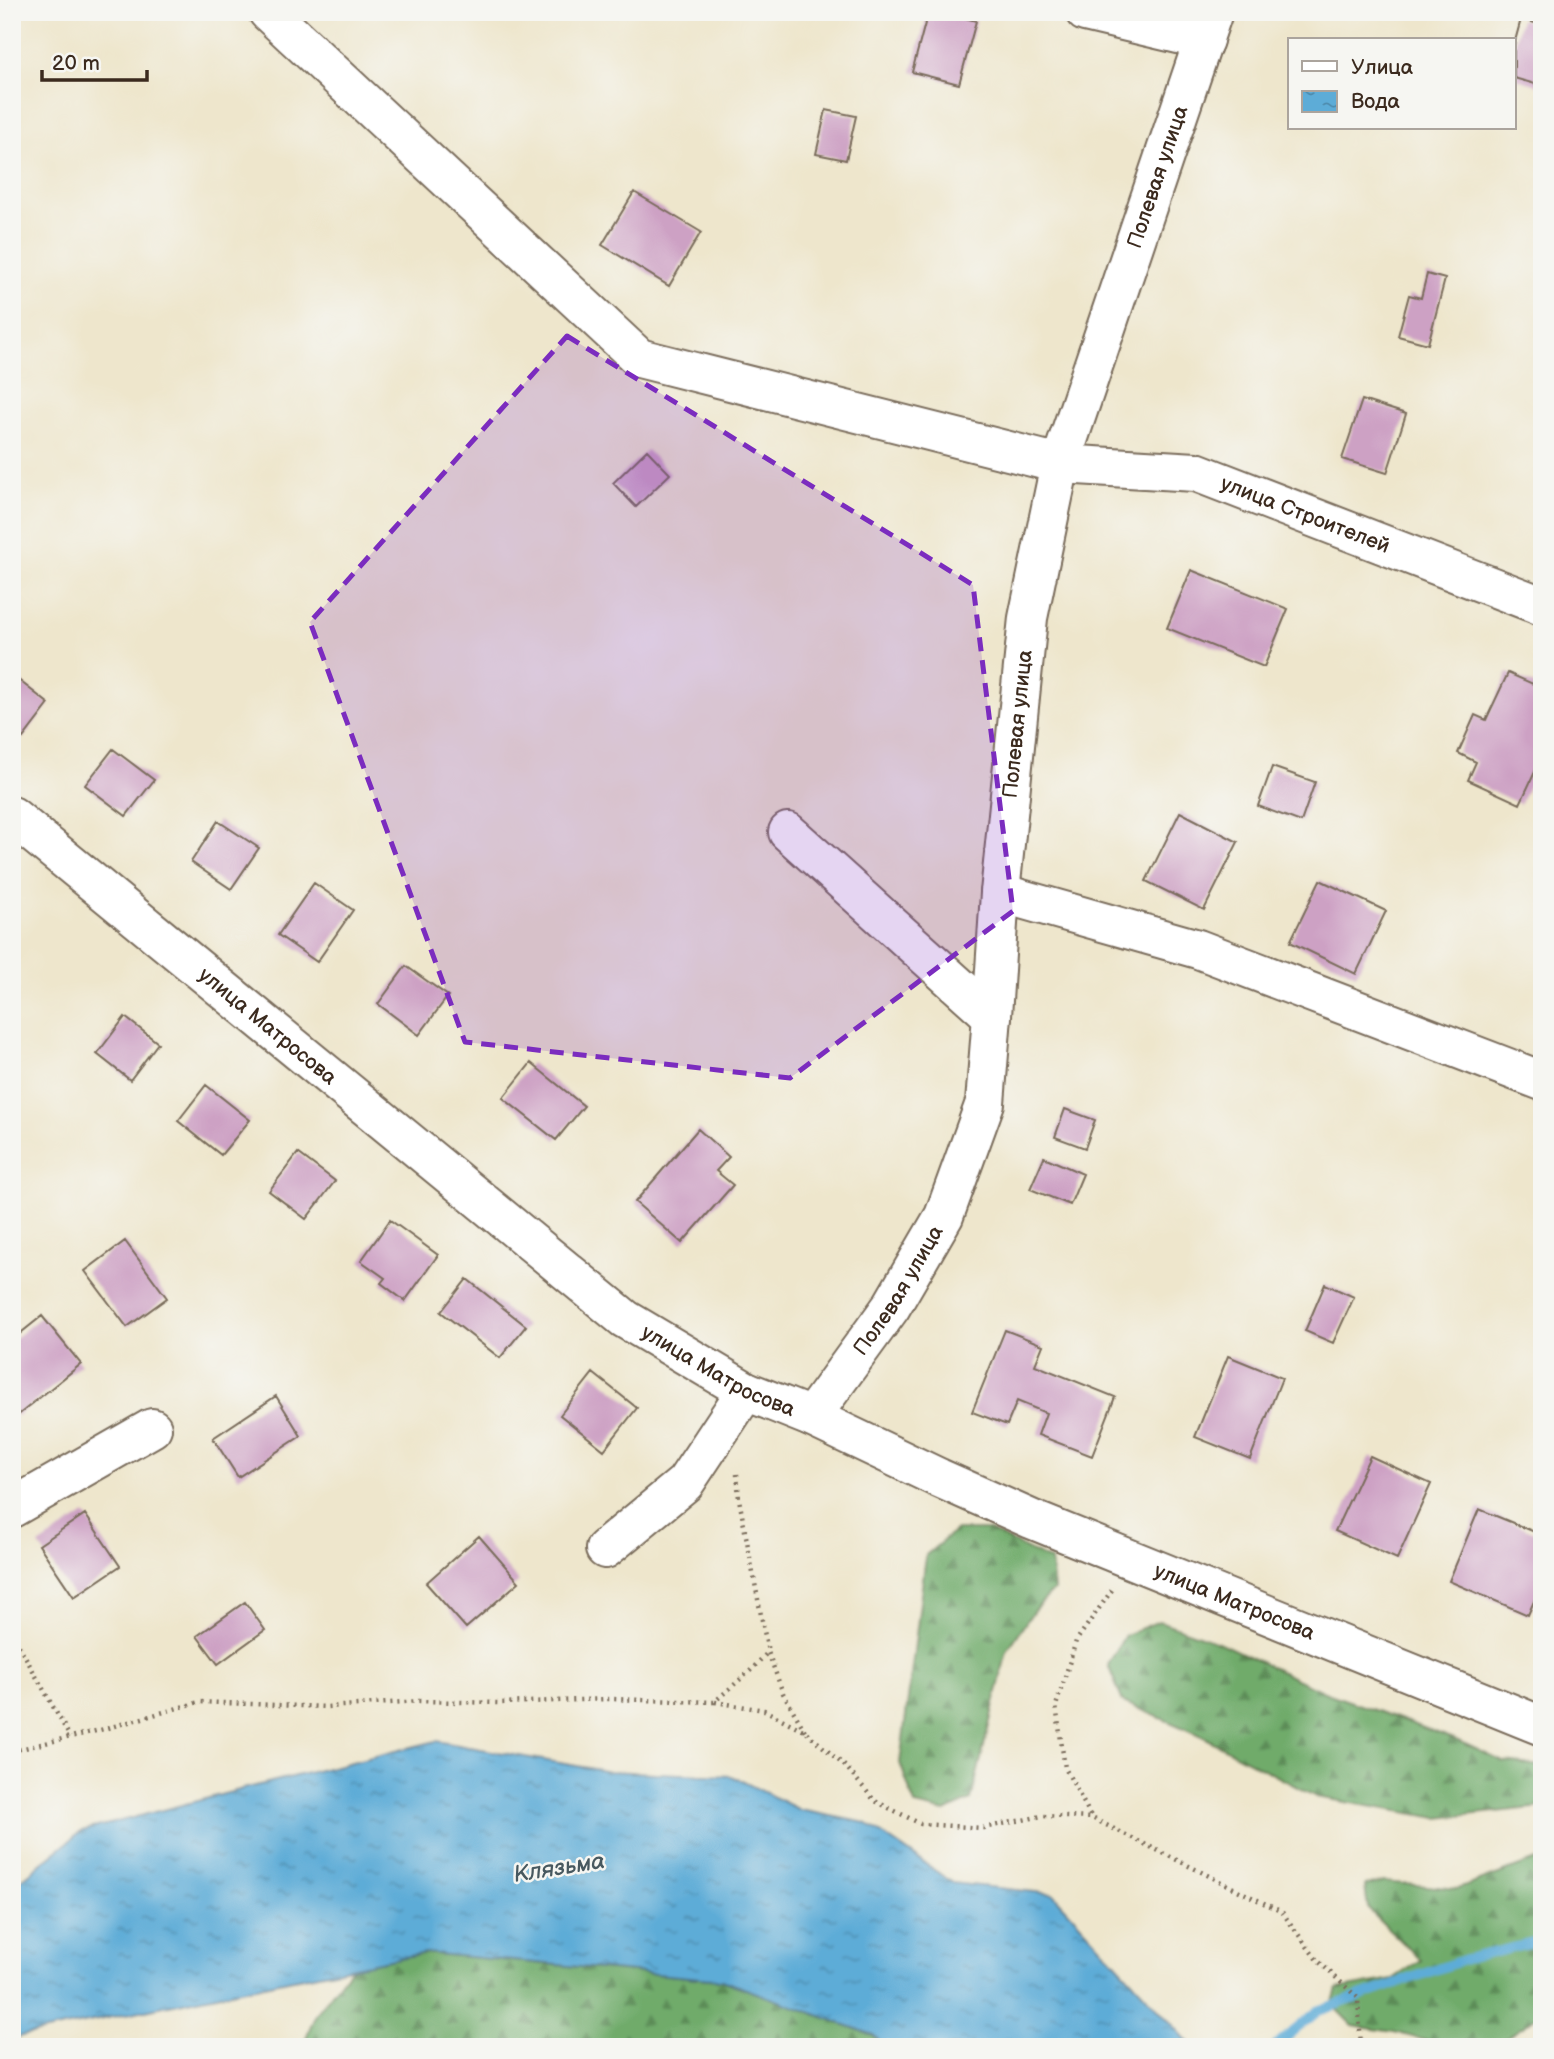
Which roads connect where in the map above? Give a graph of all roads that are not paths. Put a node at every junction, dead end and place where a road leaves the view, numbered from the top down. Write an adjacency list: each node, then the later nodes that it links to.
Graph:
1 (268, 12): 4 (street, улица Строителей)
2 (1085, 12): 3 (street)
3 (1209, 26): 4 (street, Полевая улица)
4 (1060, 464): 5 (street, улица Строителей); 8 (street, Полевая улица)
5 (1542, 606)
6 (12, 816): 11 (street, улица Матросова)
7 (788, 832): 9 (street)
8 (1000, 892): 9 (street, Полевая улица); 10 (street)
9 (992, 1016): 12 (street, Полевая улица)
10 (1542, 1081)
11 (746, 1391): 12 (street, улица Матросова); 15 (street)
12 (811, 1417): 16 (street, улица Матросова)
13 (152, 1428): 14 (street)
14 (12, 1508)
15 (605, 1549)
16 (1542, 1726)

